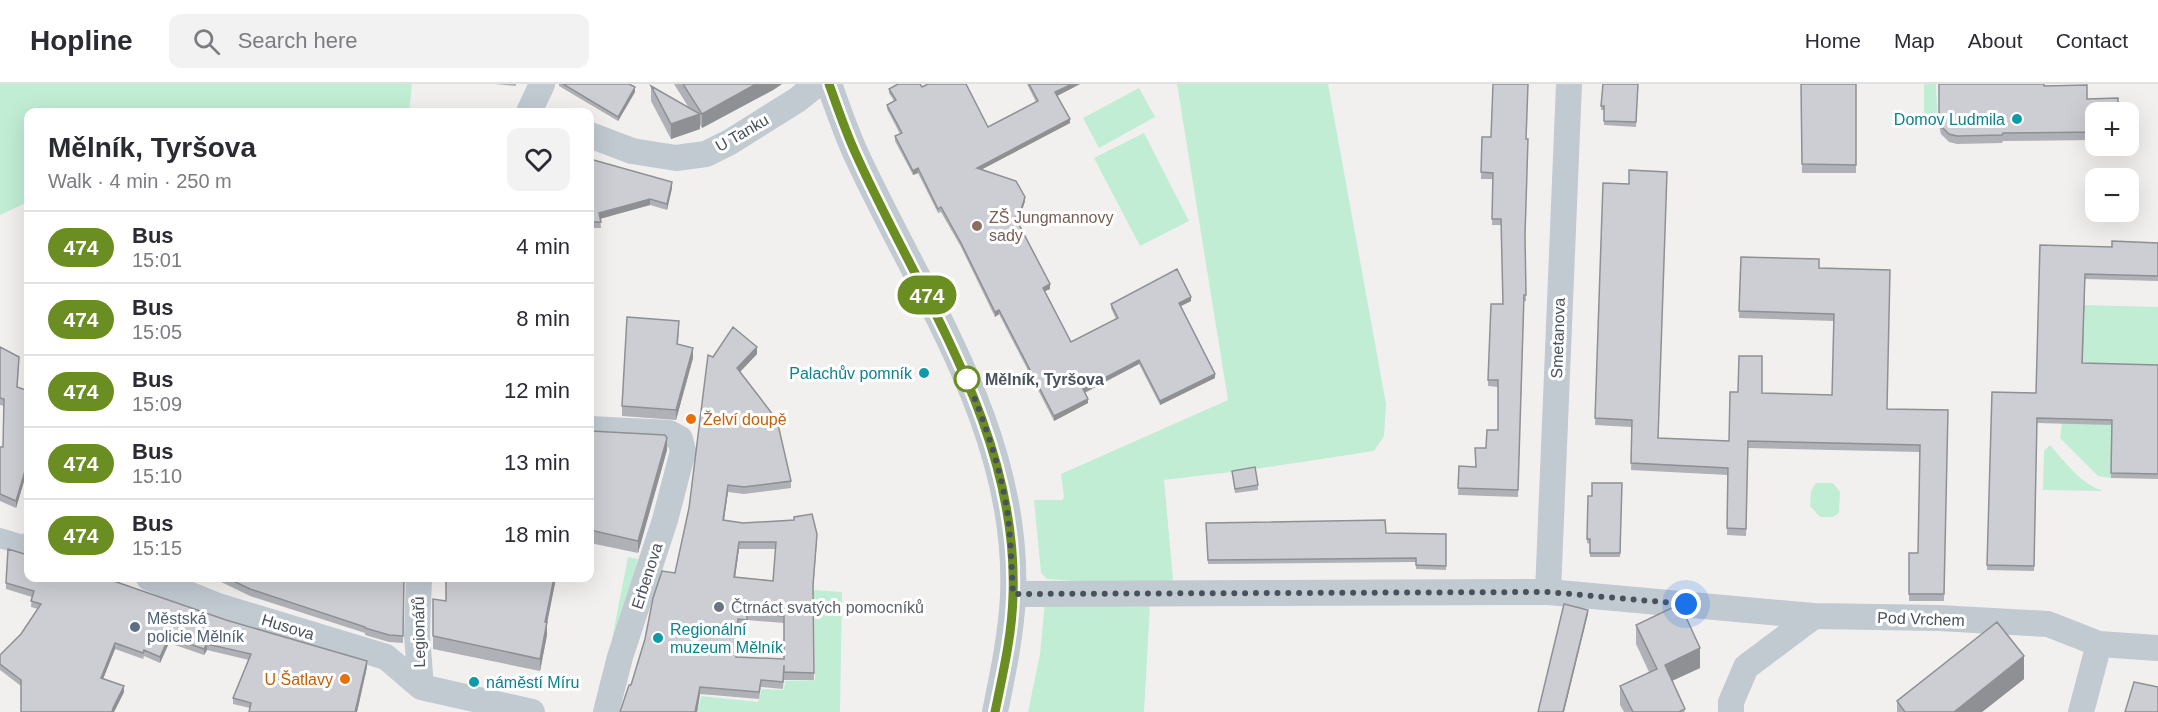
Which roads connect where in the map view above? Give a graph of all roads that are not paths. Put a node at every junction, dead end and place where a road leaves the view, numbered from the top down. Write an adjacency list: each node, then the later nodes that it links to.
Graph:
1 (542, 84): 5 (street)
2 (817, 84): 6 (street, U Tanku)
3 (829, 84): 13 (street)
4 (1569, 84): 12 (street, Smetanova)
5 (531, 108)
6 (594, 137)
7 (594, 429): 19 (street, Erbenova)
8 (0, 538): 9 (street)
9 (24, 545)
10 (158, 582): 17 (street, Husova)
11 (419, 582): 17 (street, Legionářů)
12 (1548, 592): 13 (street, Pod Vrchem); 14 (street, Pod Vrchem)
13 (1013, 594): 20 (street)
14 (1814, 616): 15 (street, Pod Vrchem); 21 (street)
15 (2099, 644): 16 (street, Pod Vrchem); 22 (street)
16 (2158, 648)
17 (421, 687): 18 (street)
18 (532, 712)
19 (606, 712)
20 (995, 712)
21 (1731, 712)
22 (2081, 712)

